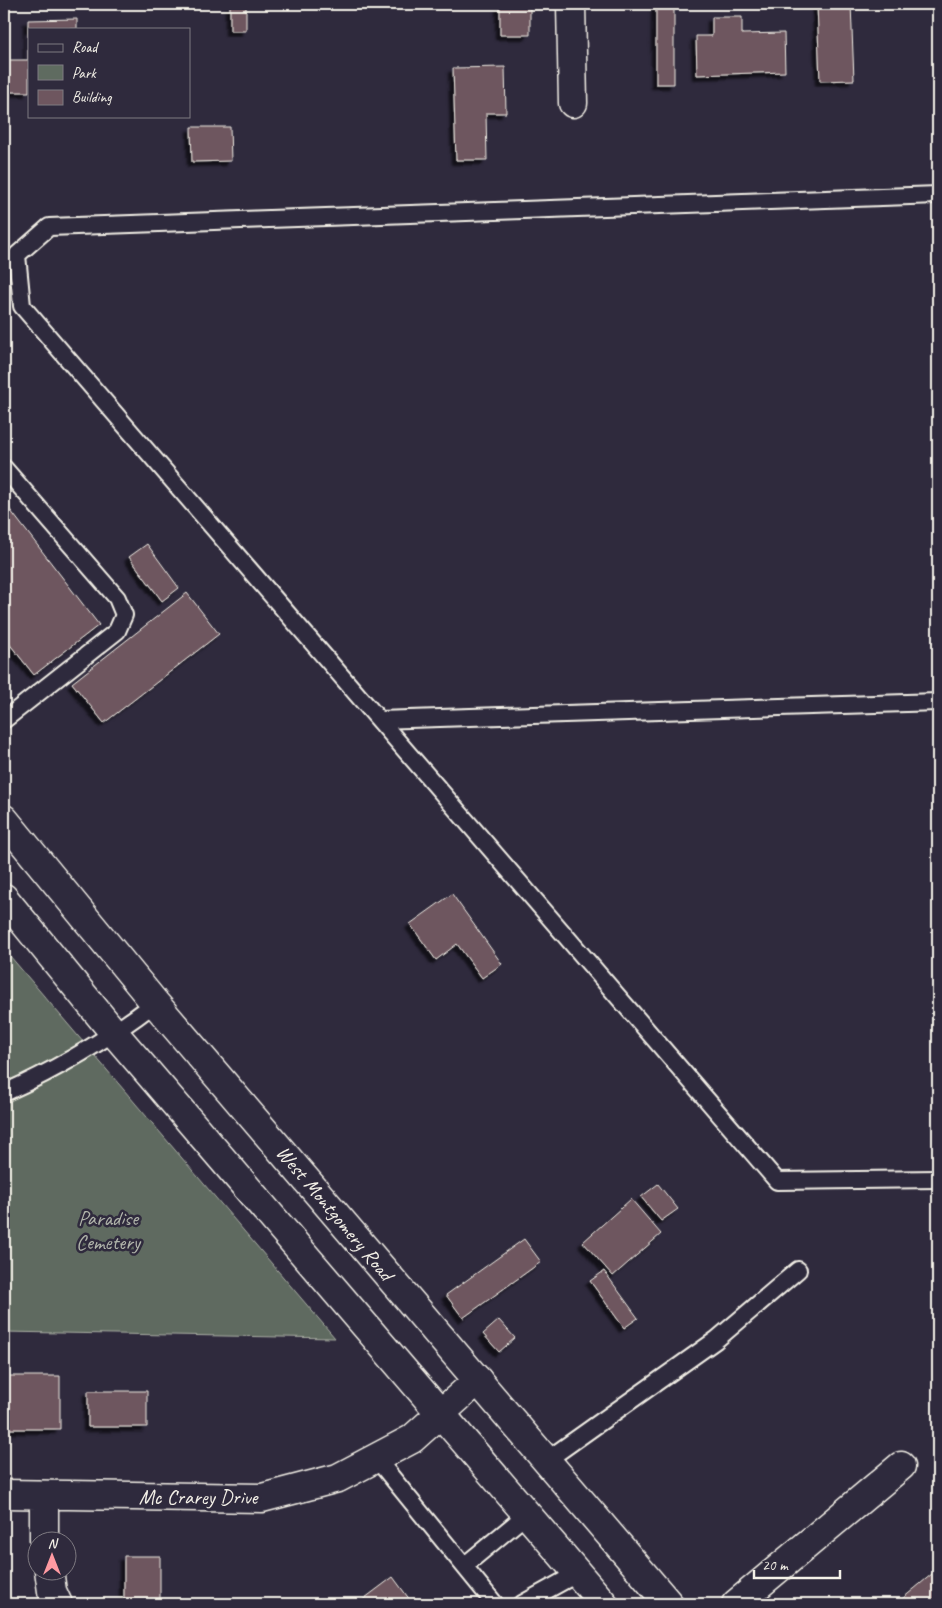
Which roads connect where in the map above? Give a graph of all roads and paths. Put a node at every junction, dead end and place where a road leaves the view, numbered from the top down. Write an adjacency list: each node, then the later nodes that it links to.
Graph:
1 (571, 4): 2 (main road)
2 (573, 104)
3 (938, 195): 7 (lane)
4 (4, 468): 6 (lane)
5 (938, 702): 7 (lane)
6 (6, 712)
7 (379, 720): 13 (lane)
8 (4, 819): 10 (main road, West Montgomery Road)
9 (4, 898): 11 (main road)
10 (155, 1003): 11 (lane); 15 (main road, West Montgomery Road)
11 (115, 1034): 12 (lane); 16 (main road)
12 (4, 1093)
13 (938, 1179)
14 (798, 1270): 18 (lane)
15 (478, 1380): 16 (main road, Mc Crarey Drive); 18 (main road, West Montgomery Road)
16 (441, 1414): 17 (main road, Mc Crarey Drive); 22 (main road)
17 (376, 1458): 21 (main road, Mc Crarey Drive); 24 (lane)
18 (547, 1460): 31 (main road, West Montgomery Road)
19 (901, 1466): 32 (main road)
20 (4, 1494): 21 (main road, Mc Crarey Drive)
21 (44, 1496): 23 (main road)
22 (527, 1514): 24 (lane); 25 (main road)
23 (44, 1530)
24 (464, 1566): 29 (lane)
25 (578, 1573): 27 (lane); 30 (main road)
26 (50, 1580): 28 (main road)
27 (530, 1603)
28 (58, 1604)
29 (495, 1604)
30 (604, 1604)
31 (669, 1604)
32 (736, 1604)

